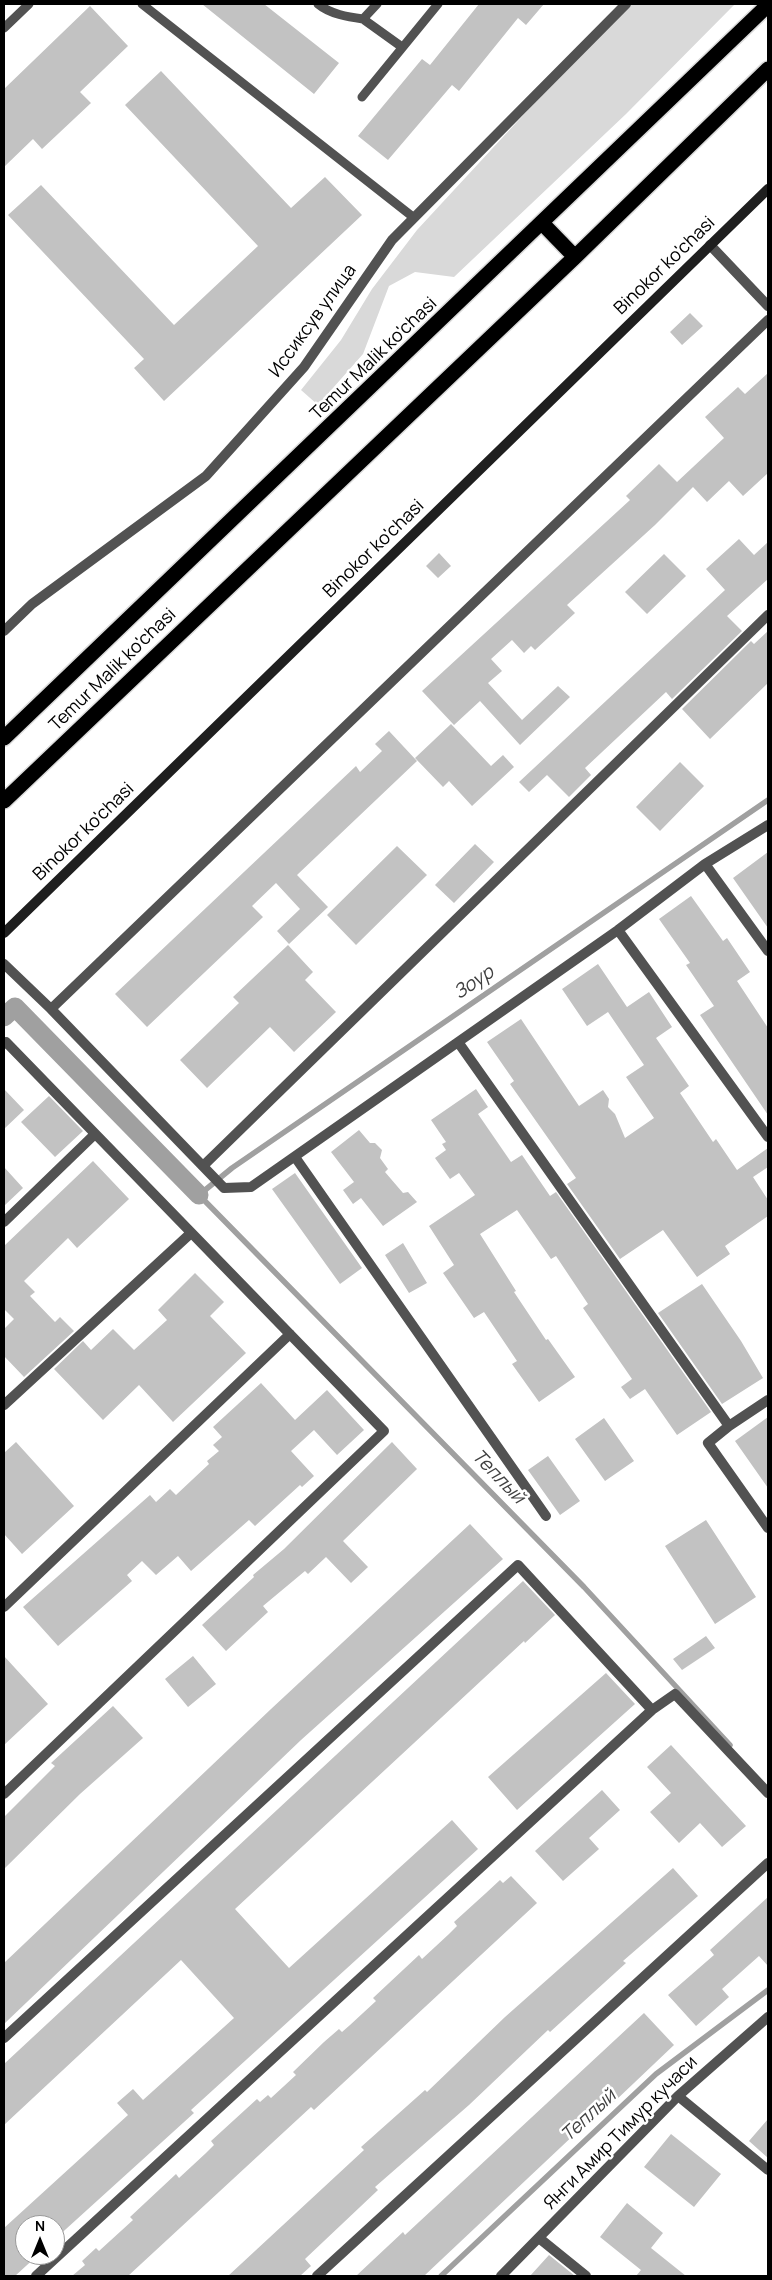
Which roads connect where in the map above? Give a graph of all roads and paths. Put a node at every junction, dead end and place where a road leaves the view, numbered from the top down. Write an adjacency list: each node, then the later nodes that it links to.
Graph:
1 (29, 4): 9 (lane)
2 (142, 4): 14 (lane)
3 (318, 4): 8 (lane)
4 (377, 4): 8 (lane)
5 (438, 4): 10 (lane)
6 (626, 4): 14 (street, Иссиксув улица)
7 (768, 5): 15 (highway, Temur Malik ko'chasi)
8 (363, 19): 10 (lane)
9 (4, 28)
10 (402, 47): 12 (lane)
11 (768, 69): 17 (highway, Temur Malik ko'chasi)
12 (362, 97)
13 (768, 189): 16 (main road, Binokor ko'chasi)
14 (413, 218): 21 (street, Иссиксув улица)
15 (542, 223): 17 (highway); 22 (highway, Temur Malik ko'chasi)
16 (710, 245): 18 (street); 27 (main road, Binokor ko'chasi)
17 (575, 256): 23 (highway, Temur Malik ko'chasi)
18 (768, 306)
19 (768, 320): 30 (street)
20 (768, 616): 36 (street)
21 (4, 631)
22 (4, 738)
23 (4, 801)
24 (768, 825): 25 (street)
25 (705, 864): 26 (street); 28 (street)
26 (618, 930): 31 (street); 34 (street)
27 (4, 933)
28 (768, 951)
29 (4, 964): 30 (street)
30 (51, 1009): 36 (street)
31 (458, 1042): 35 (street); 42 (street)
32 (4, 1044): 33 (street)
33 (95, 1134): 37 (street); 38 (street)
34 (768, 1137)
35 (295, 1157): 36 (street); 43 (street)
36 (203, 1166)
37 (4, 1222)
38 (191, 1233): 39 (street); 41 (street)
39 (290, 1334): 45 (street); 48 (street)
40 (768, 1400): 42 (street)
41 (4, 1405)
42 (729, 1426): 44 (street)
43 (546, 1516)
44 (768, 1528)
45 (4, 1606)
46 (652, 1710): 47 (street); 51 (street); 55 (street)
47 (768, 1793)
48 (4, 1794)
49 (768, 1863): 56 (street)
50 (768, 2017): 52 (street, Янги Амир Тимур кучаси)
51 (4, 2038)
52 (678, 2096): 53 (street); 54 (street, Янги Амир Тимур кучаси)
53 (768, 2170)
54 (539, 2238): 57 (street, Янги Амир Тимур кучаси); 58 (street)
55 (36, 2276)
56 (317, 2276)
57 (501, 2276)
58 (586, 2276)

